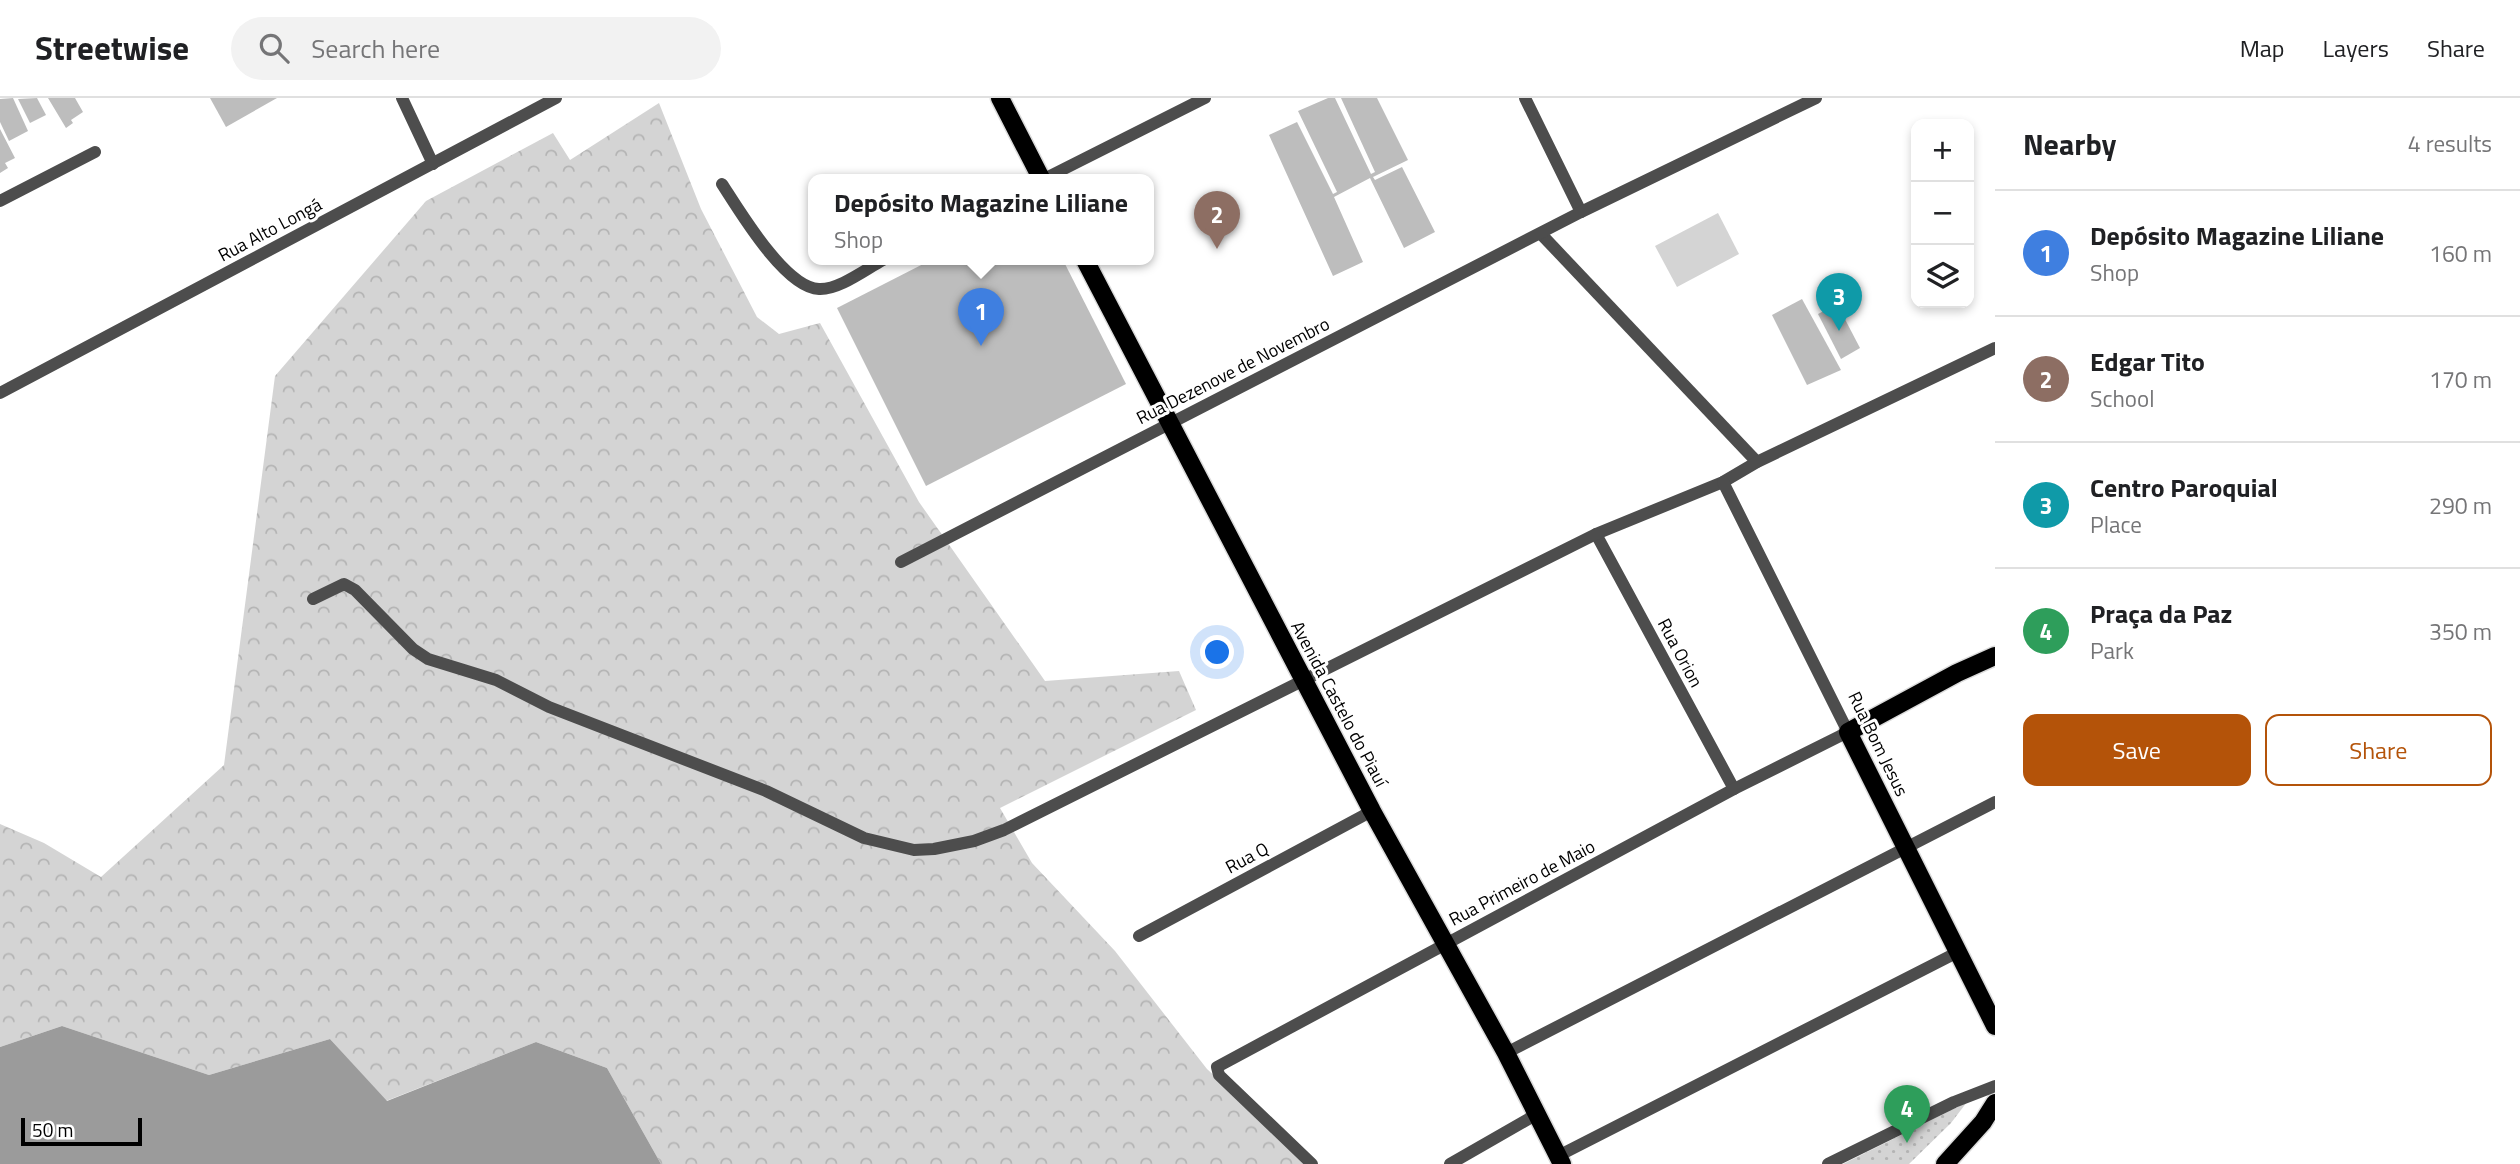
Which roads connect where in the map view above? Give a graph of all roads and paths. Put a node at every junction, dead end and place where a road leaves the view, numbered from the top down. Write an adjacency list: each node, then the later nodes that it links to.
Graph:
1 (402, 98): 8 (street)
2 (556, 98): 8 (street, Rua Alto Longá)
3 (1000, 98): 9 (main road)
4 (1205, 98): 10 (street)
5 (1525, 98): 13 (street)
6 (1816, 98): 13 (street, Rua Dezenove de Novembro)
7 (95, 152): 12 (street)
8 (433, 164): 18 (street, Rua Alto Longá)
9 (1039, 174)
10 (1054, 174)
11 (722, 184): 15 (street)
12 (0, 201)
13 (1581, 212): 14 (street, Rua Dezenove de Novembro)
14 (1541, 234): 19 (street, Rua Dezenove de Novembro); 20 (street)
15 (873, 265)
16 (1088, 265): 19 (main road, Avenida Castelo do Piauí)
17 (1995, 348): 20 (street)
18 (0, 393)
19 (1170, 423): 23 (street, Rua Dezenove de Novembro); 26 (main road, Avenida Castelo do Piauí)
20 (1758, 462): 21 (street)
21 (1723, 482): 22 (street); 27 (street, Rua Bom Jesus)
22 (1596, 534): 26 (street); 28 (street, Rua Orion)
23 (901, 562)
24 (313, 600): 26 (street)
25 (1995, 656): 27 (main road)
26 (1303, 679): 30 (main road, Avenida Castelo do Piauí)
27 (1848, 732): 28 (street, Rua Primeiro de Maio); 31 (main road, Rua Bom Jesus)
28 (1734, 789): 33 (street, Rua Primeiro de Maio)
29 (1995, 802): 31 (street)
30 (1372, 811): 32 (street, Rua Q); 33 (main road, Avenida Castelo do Piauí)
31 (1904, 846): 34 (main road, Rua Bom Jesus); 36 (street)
32 (1139, 936)
33 (1446, 944): 36 (main road, Avenida Castelo do Piauí); 42 (street, Rua Primeiro de Maio)
34 (1958, 952): 35 (main road, Rua Bom Jesus); 41 (street)
35 (1995, 1026)
36 (1506, 1052): 39 (main road, Avenida Castelo do Piauí)
37 (1995, 1086): 44 (street)
38 (1995, 1103): 40 (main road)
39 (1537, 1114): 41 (main road, Avenida Castelo do Piauí); 43 (street)
40 (1989, 1122): 45 (main road)
41 (1560, 1160)
42 (1312, 1164)
43 (1450, 1164)
44 (1828, 1164)
45 (1945, 1164)

